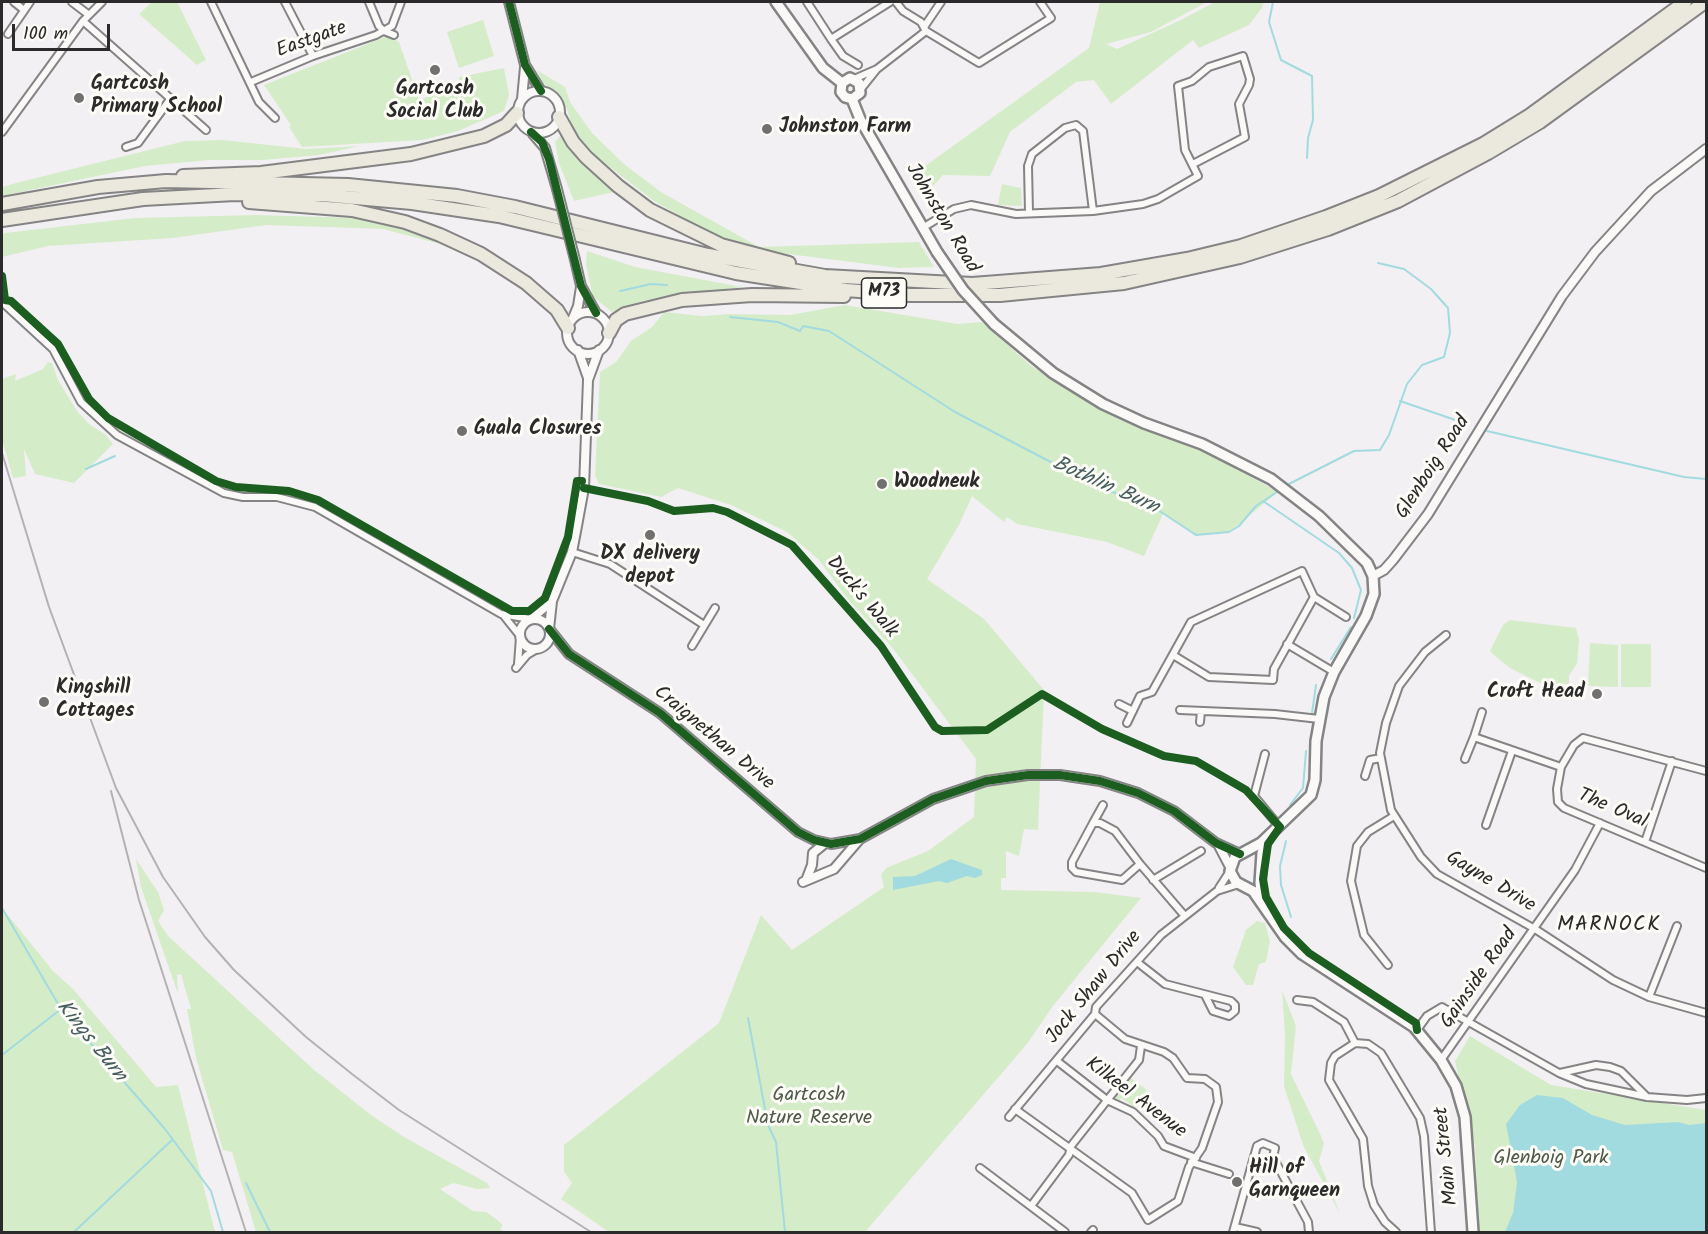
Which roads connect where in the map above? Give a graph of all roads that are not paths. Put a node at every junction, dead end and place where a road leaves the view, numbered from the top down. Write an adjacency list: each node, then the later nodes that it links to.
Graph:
1 (14, 2): 18 (street)
2 (30, 2): 18 (street)
3 (72, 2): 19 (street)
4 (102, 2): 19 (street)
5 (211, 2): 31 (street)
6 (285, 2): 26 (street)
7 (369, 2): 22 (street)
8 (401, 2): 22 (street)
9 (508, 2): 27 (street)
10 (776, 2): 32 (main road, Johnston Road)
11 (807, 2): 25 (street)
12 (890, 2): 25 (street)
13 (896, 2): 21 (street)
14 (941, 2): 21 (street)
15 (1040, 2): 21 (street)
16 (1685, 2): 58 (highway, M73)
17 (1705, 2): 60 (highway, M73)
18 (24, 10): 23 (street)
19 (88, 15): 20 (street)
20 (83, 21): 35 (street); 39 (street)
21 (925, 29): 29 (street)
22 (384, 31): 24 (street); 26 (street, Eastgate)
23 (8, 34)
24 (394, 35)
25 (831, 39): 28 (street)
26 (313, 56): 31 (street, Eastgate)
27 (525, 65): 34 (street); 36 (street)
28 (858, 65)
29 (877, 69): 30 (street); 33 (street)
30 (854, 79): 32 (main road); 33 (main road)
31 (251, 82): 41 (street)
32 (842, 83): 37 (main road, Johnston Road)
33 (861, 89): 37 (main road)
34 (541, 91): 36 (street); 40 (street)
35 (171, 98): 44 (street); 47 (street)
36 (522, 99): 38 (street)
37 (852, 99): 57 (main road, Johnston Road)
38 (517, 113): 46 (street); 51 (highway)
39 (14, 115): 42 (street); 45 (street)
40 (559, 117): 43 (street); 58 (highway)
41 (275, 118)
42 (2, 119)
43 (553, 128): 46 (street); 49 (street)
44 (206, 130)
45 (2, 132)
46 (531, 132): 49 (street)
47 (126, 147)
48 (1707, 149): 69 (street, Glenboig Road)
49 (549, 159): 59 (street, bridge)
50 (1193, 164): 50 (street); 54 (street)
51 (98, 187): 52 (highway, M73); 58 (highway, M73)
52 (2, 204)
53 (66, 209): 56 (highway, M73); 60 (highway, M73); 63 (highway)
54 (1093, 211): 55 (street); 55 (street)
55 (1029, 212): 57 (street)
56 (2, 220)
57 (924, 227): 69 (main road, Johnston Road, bridge)
58 (972, 284)
59 (581, 285): 62 (street); 63 (street)
60 (959, 296): 64 (highway)
61 (2, 302): 73 (street)
62 (596, 313): 63 (street); 64 (street)
63 (570, 324): 65 (street)
64 (609, 333): 66 (street)
65 (578, 350): 66 (street); 67 (street)
66 (599, 350): 67 (street)
67 (588, 380): 68 (street)
68 (572, 552): 71 (street); 76 (street)
69 (1373, 576): 85 (main road)
70 (1314, 597): 74 (street); 80 (street); 84 (street)
71 (552, 601): 75 (street); 77 (street)
72 (715, 608): 76 (street)
73 (501, 614): 75 (street); 79 (street)
74 (1346, 617)
75 (531, 619): 77 (street); 79 (street)
76 (704, 625): 81 (street)
77 (550, 629): 82 (street); 83 (street, Craignethan Drive)
78 (1446, 635): 97 (street, Gayne Drive)
79 (520, 637): 82 (street); 82 (street)
80 (1287, 644): 84 (street); 85 (street)
81 (692, 646)
82 (538, 649): 83 (street, Craignethan Drive)
83 (569, 654): 109 (street, Craignethan Drive)
84 (1173, 655): 88 (street)
85 (1334, 672): 91 (main road)
86 (1119, 704): 88 (street)
87 (1180, 710): 89 (street)
88 (1133, 711): 93 (street)
89 (1201, 711): 91 (street); 92 (street)
90 (1482, 712): 94 (street)
91 (1319, 719): 107 (main road)
92 (1200, 722)
93 (1127, 723)
94 (1473, 737): 95 (street); 98 (street)
95 (1512, 751): 100 (street); 108 (street)
96 (1265, 754): 107 (street)
97 (1381, 758): 102 (street); 104 (street, Gayne Drive)
98 (1465, 759)
99 (1672, 761): 100 (street, The Oval); 101 (street, The Oval); 112 (street)
100 (1560, 767): 106 (street, The Oval)
101 (1707, 771)
102 (1365, 776)
103 (1103, 805): 105 (street)
104 (1395, 816): 131 (street, Gayne Drive); 133 (street)
105 (1093, 823): 119 (street); 119 (street)
106 (1600, 824): 112 (street, The Oval); 131 (street, Gainside Road)
107 (1278, 825): 111 (main road)
108 (1486, 825)
109 (798, 832): 113 (street, Craignethan Drive); 117 (street, Craignethan Drive)
110 (860, 839): 113 (street); 114 (street); 118 (street)
111 (1266, 839): 116 (main road); 120 (main road)
112 (1645, 842): 121 (street, The Oval)
113 (828, 843): 117 (street); 118 (street)
114 (1216, 843): 116 (street); 122 (street)
115 (1201, 851): 125 (street)
116 (1243, 854): 120 (main road); 122 (main road)
117 (813, 859): 123 (street); 123 (street)
118 (840, 862): 123 (street)
119 (1140, 864): 125 (street)
120 (1261, 864): 124 (main road)
121 (1707, 868)
122 (1230, 869): 126 (main road); 127 (street)
123 (825, 871)
124 (1260, 877): 126 (main road); 128 (main road)
125 (1153, 880): 129 (street)
126 (1241, 884): 127 (street); 128 (main road)
127 (1217, 891): 129 (street, Jock Shaw Drive)
128 (1263, 905): 140 (main road, Main Street)
129 (1184, 915): 132 (street, Jock Shaw Drive)
130 (1677, 926): 135 (street)
131 (1535, 929): 135 (street, Gayne Drive); 139 (street, Gainside Road)
132 (1137, 962): 134 (street); 137 (street, Jock Shaw Drive)
133 (1388, 965)
134 (1205, 995): 134 (street)
135 (1649, 997): 138 (street, Gayne Drive)
136 (1297, 1000): 141 (street)
137 (1095, 1014): 142 (street); 144 (street, Jock Shaw Drive)
138 (1707, 1014)
139 (1470, 1021): 140 (street); 143 (street, Gainside Road); 145 (street)
140 (1417, 1030): 143 (main road, Main Street)
141 (1355, 1043): 160 (street); 161 (street)
142 (1141, 1046): 148 (street); 152 (street)
143 (1441, 1060): 162 (main road, Main Street)
144 (1057, 1061): 148 (street, Kilkeel Avenue); 149 (street, Jock Shaw Drive)
145 (1559, 1073): 146 (street); 146 (street)
146 (1647, 1097): 147 (street)
147 (1707, 1098)
148 (1107, 1100): 151 (street); 152 (street, Kilkeel Avenue)
149 (1015, 1109): 150 (street, Jock Shaw Drive); 151 (street)
150 (1009, 1117)
151 (1070, 1149): 152 (street); 155 (street)
152 (1193, 1160): 154 (street, Kilkeel Avenue)
153 (981, 1168): 155 (street)
154 (1229, 1174)
155 (1031, 1206): 157 (street)
156 (1234, 1230): 158 (street); 159 (street)
157 (1065, 1233)
158 (1257, 1233)
159 (1309, 1233)
160 (1396, 1233)
161 (1431, 1233)
162 (1473, 1233)

